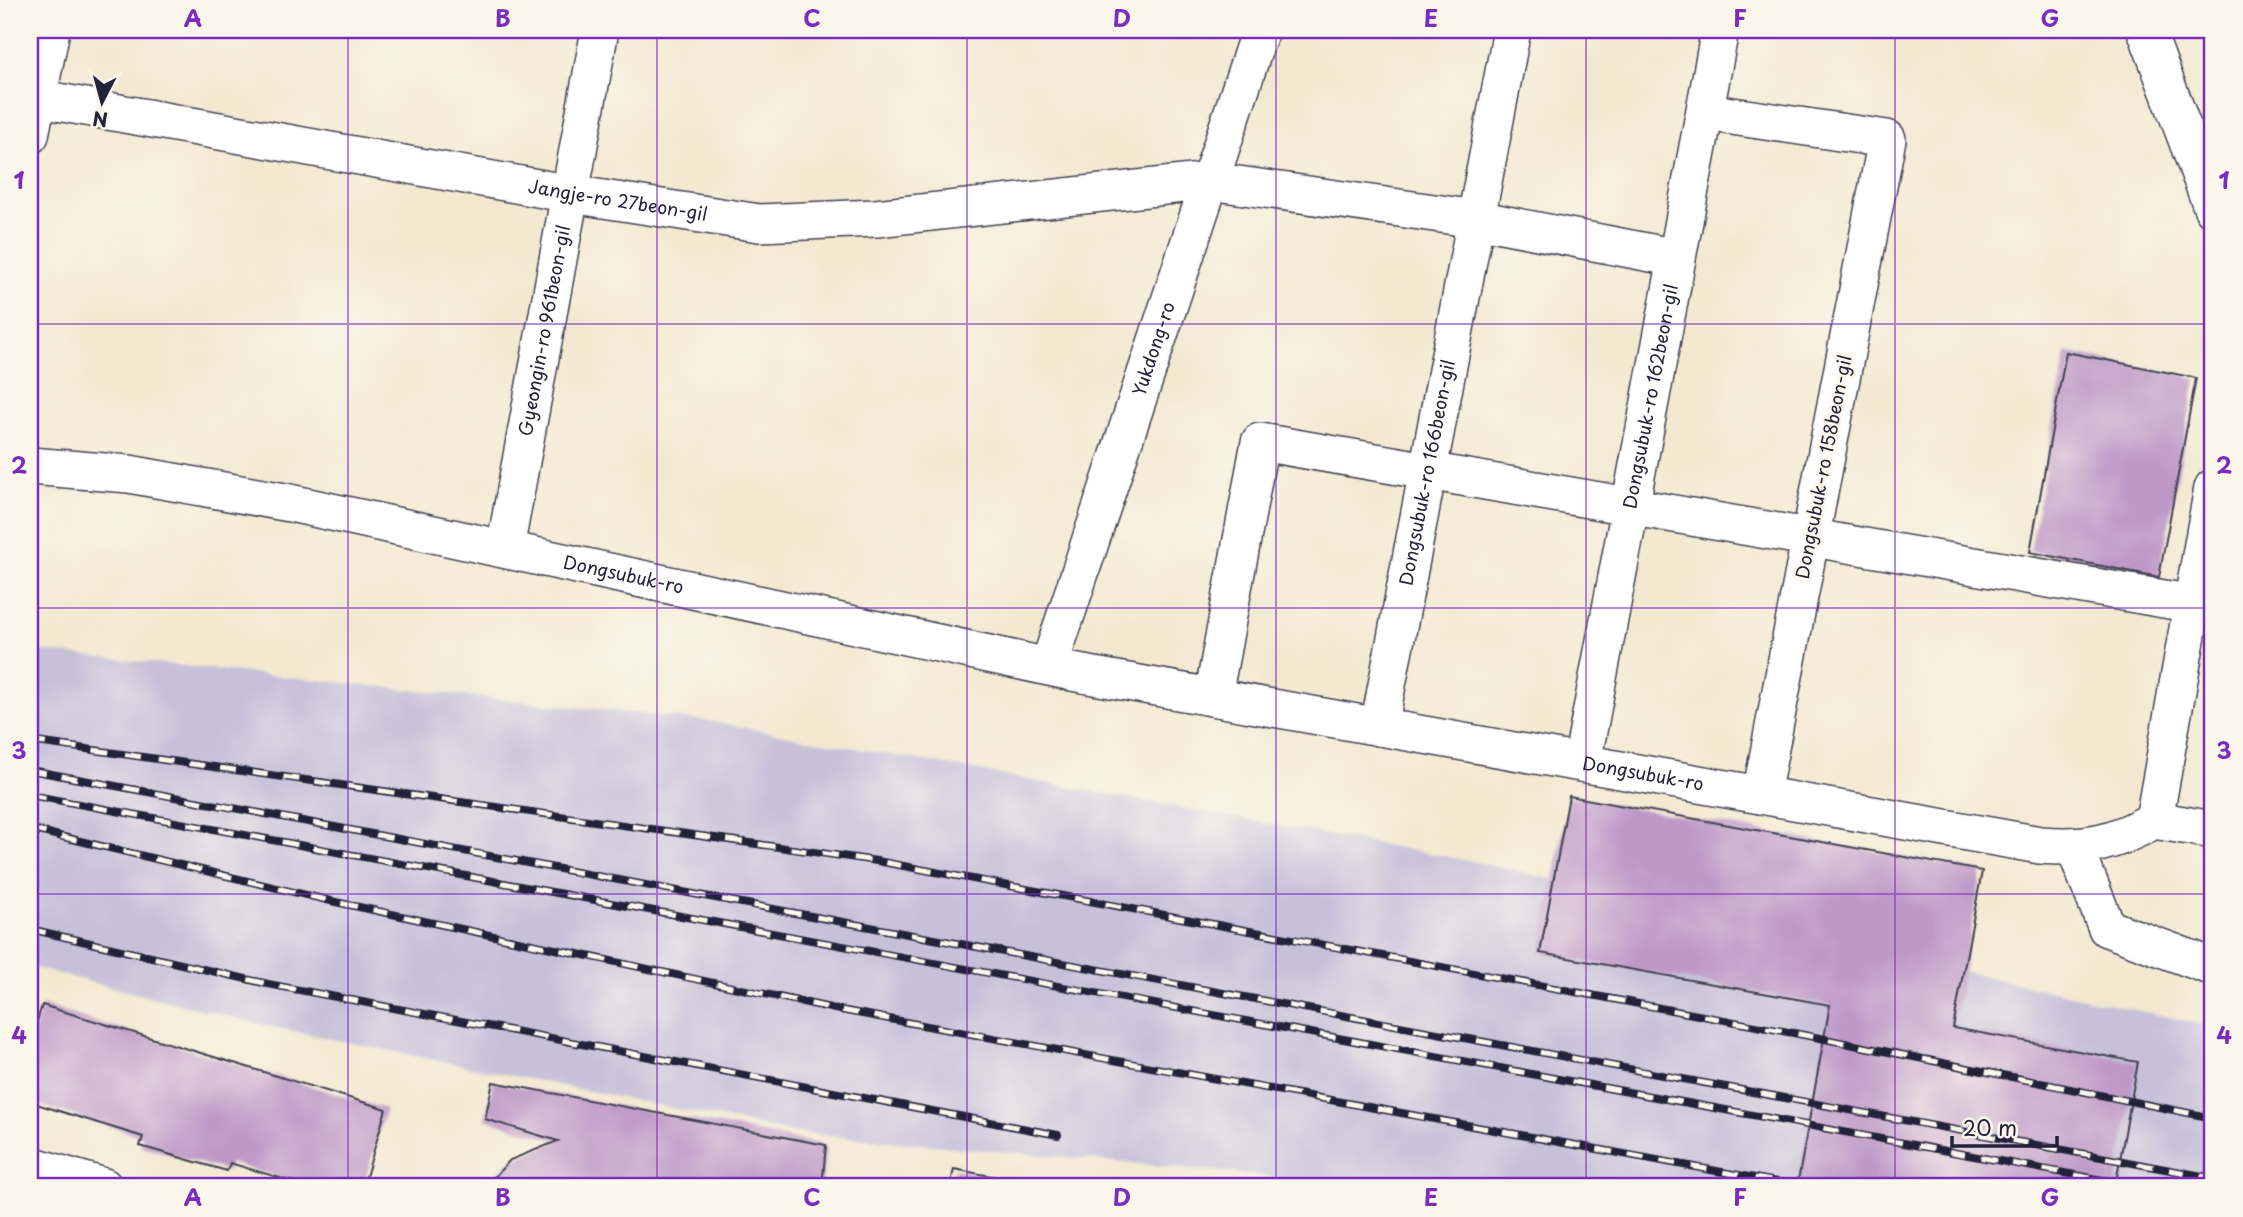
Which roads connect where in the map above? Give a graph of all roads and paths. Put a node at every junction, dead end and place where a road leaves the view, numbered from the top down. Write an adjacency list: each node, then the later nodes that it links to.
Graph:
1 (51, 30): 7 (street)
2 (600, 30): 11 (street, Gyeongin-ro 961beon-gil)
3 (1260, 30): 10 (street, Yukdong-ro)
4 (1512, 30): 13 (street, Dongsubuk-ro 166beon-gil)
5 (1720, 30): 8 (street, Dongsubuk-ro 162beon-gil)
6 (2146, 30): 12 (street)
7 (34, 97): 9 (street); 11 (street, Jangje-ro 27beon-gil)
8 (1704, 112): 14 (street, Dongsubuk-ro 162beon-gil); 19 (street, Dongsubuk-ro 158beon-gil)
9 (30, 135)
10 (1210, 181): 11 (street, Jangje-ro 27beon-gil); 13 (street); 22 (street, Yukdong-ro)
11 (571, 194): 20 (street, Gyeongin-ro 961beon-gil)
12 (2213, 209)
13 (1476, 219): 14 (street); 16 (street, Dongsubuk-ro 166beon-gil)
14 (1677, 258): 18 (street, Dongsubuk-ro 162beon-gil)
15 (30, 466): 20 (street, Dongsubuk-ro)
16 (1428, 470): 18 (street); 23 (street); 24 (street, Dongsubuk-ro 166beon-gil)
17 (2213, 488): 21 (street)
18 (1630, 508): 19 (street); 25 (street, Dongsubuk-ro 162beon-gil)
19 (1811, 540): 21 (street); 26 (street, Dongsubuk-ro 158beon-gil)
20 (505, 549): 22 (street, Dongsubuk-ro)
21 (2203, 600): 27 (street)
22 (1049, 666): 23 (street, Dongsubuk-ro)
23 (1213, 697): 24 (street, Dongsubuk-ro)
24 (1379, 727): 25 (street, Dongsubuk-ro)
25 (1582, 763): 26 (street, Dongsubuk-ro)
26 (1760, 795): 29 (street, Dongsubuk-ro)
27 (2154, 820): 28 (street); 29 (street, Dongsubuk-ro)
28 (2213, 830)
29 (2075, 848): 30 (street)
30 (2213, 967)
31 (30, 1165): 32 (street)
32 (104, 1187)

